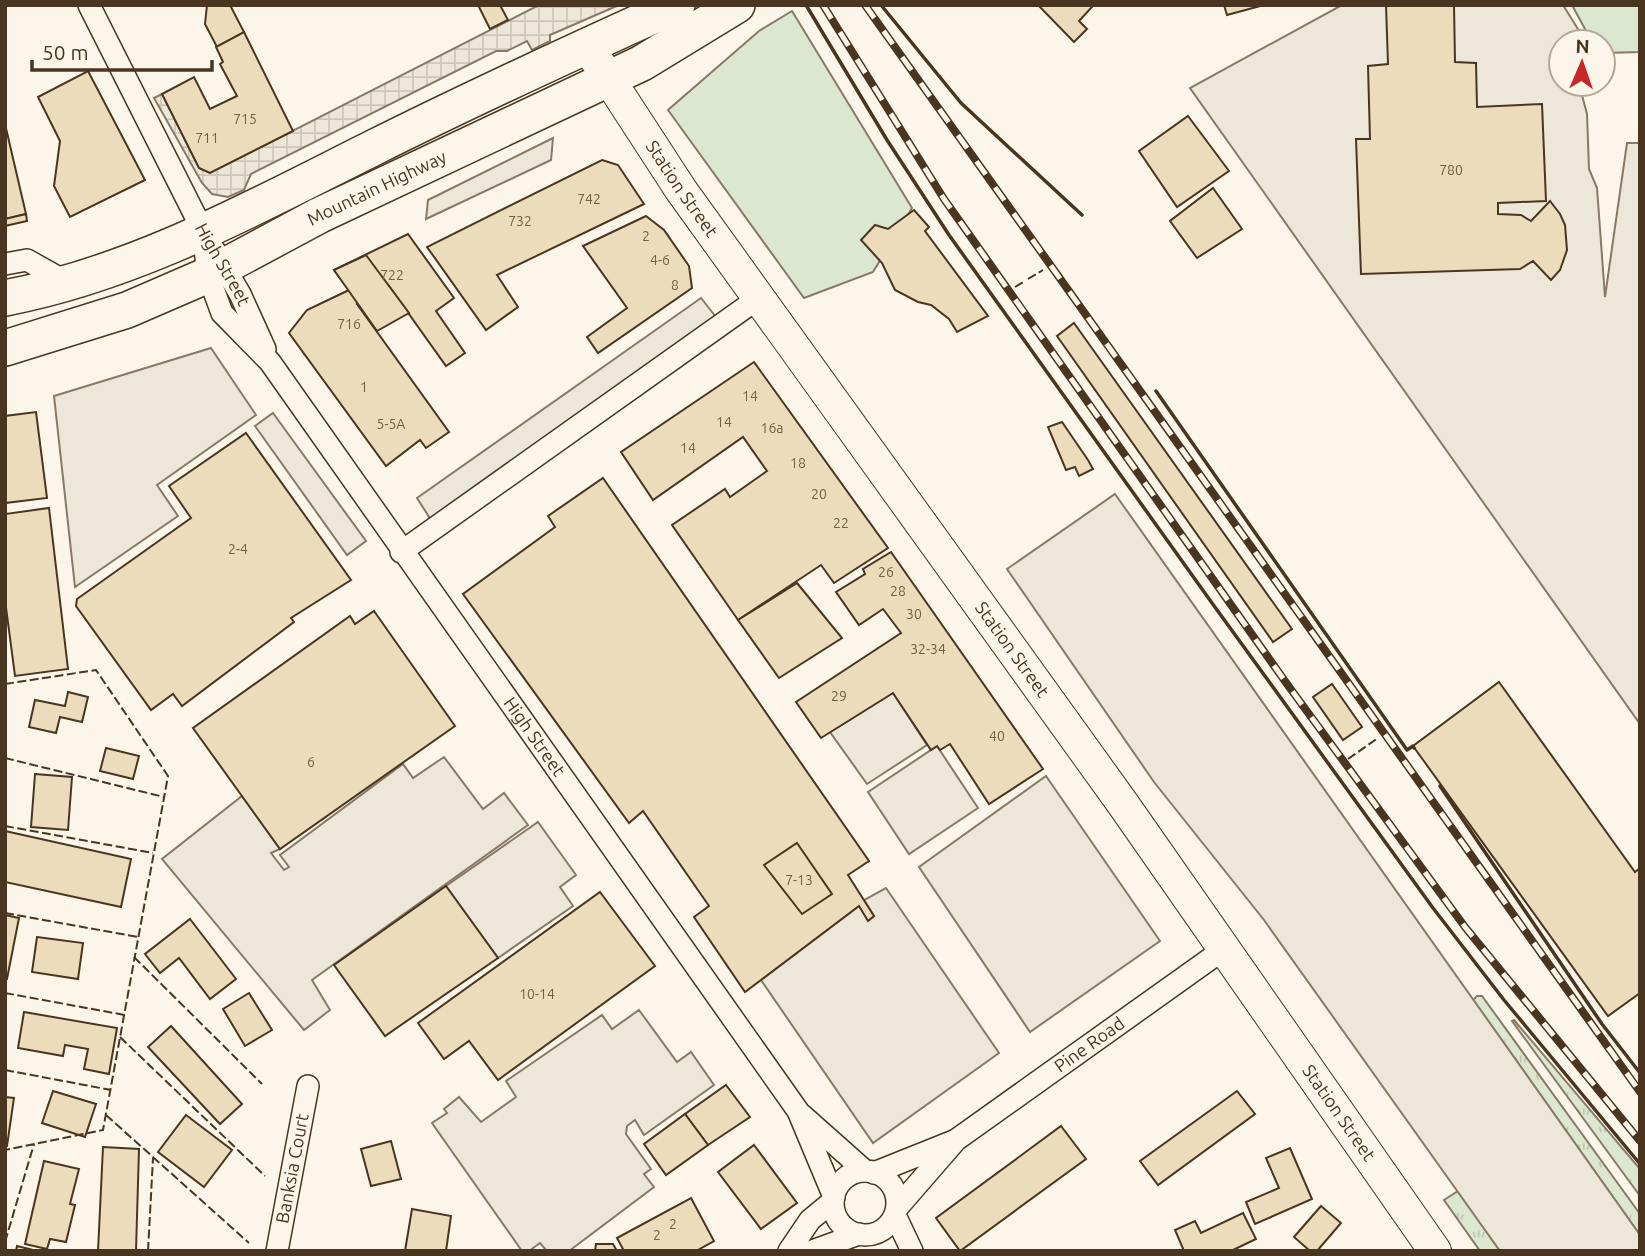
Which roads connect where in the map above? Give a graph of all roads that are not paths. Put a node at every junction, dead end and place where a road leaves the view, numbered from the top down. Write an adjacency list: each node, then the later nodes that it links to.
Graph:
1 (89, 5): 6 (street, High Street)
2 (737, 5): 5 (main road, Mountain Highway)
3 (667, 8): 4 (main road, Mountain Highway)
4 (588, 47): 5 (main road, Station Street); 6 (main road, Mountain Highway)
5 (607, 78): 8 (main road, Mountain Highway); 10 (main road, Station Street)
6 (203, 231): 8 (street, High Street); 9 (main road, Mountain Highway)
7 (5, 264): 9 (street)
8 (216, 271): 12 (main road, Mountain Highway); 13 (street, High Street)
9 (68, 283): 11 (main road, Mountain Highway)
10 (760, 297): 13 (street); 14 (main road, Station Street)
11 (5, 298)
12 (5, 348)
13 (401, 552): 16 (street, High Street)
14 (1224, 949): 17 (street, Pine Road); 27 (main road, Station Street)
15 (308, 1086): 22 (street, Banksia Court)
16 (798, 1111): 18 (street, High Street); 19 (street, High Street)
17 (956, 1140): 18 (street, Pine Road); 20 (street, Pine Road)
18 (870, 1172): 19 (street); 20 (street)
19 (833, 1199): 21 (street); 23 (street)
20 (896, 1211): 21 (street); 26 (street)
21 (862, 1235): 24 (street); 25 (street)
22 (277, 1251)
23 (789, 1251)
24 (813, 1251)
25 (881, 1251)
26 (912, 1251)
27 (1435, 1251)

